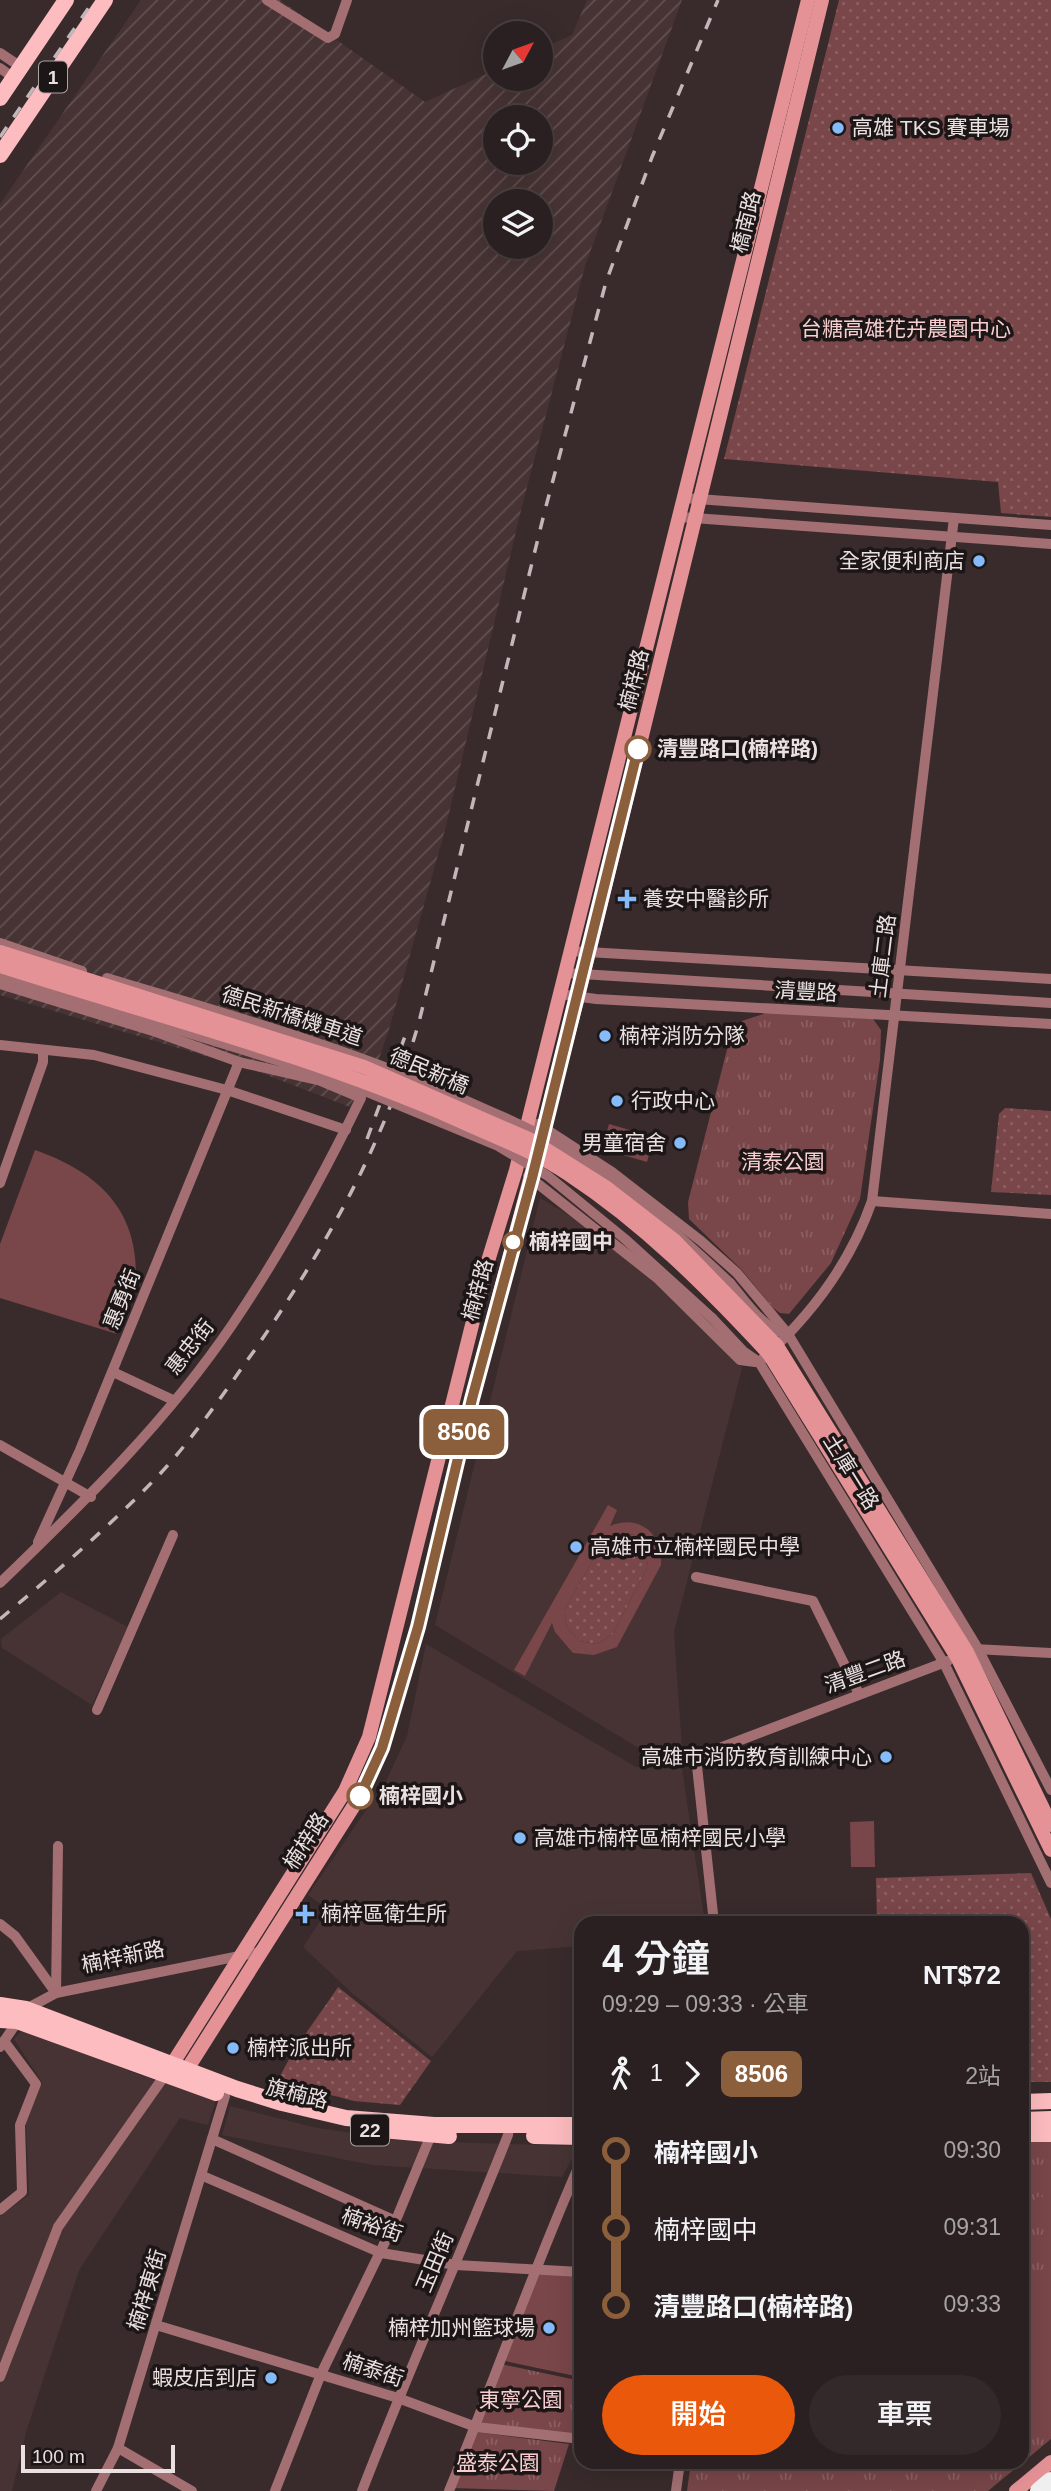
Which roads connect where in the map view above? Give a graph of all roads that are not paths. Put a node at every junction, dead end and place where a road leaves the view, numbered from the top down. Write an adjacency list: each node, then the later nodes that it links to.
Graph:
1 (66, 0): 9 (main road, 1)
2 (105, 0): 11 (main road, 1)
3 (267, 0): 4 (street)
4 (347, 0)
5 (808, 0): 12 (street, 橋南路)
6 (822, 0): 12 (street, 橋南路)
7 (0, 53): 9 (street)
8 (0, 68): 9 (street)
9 (18, 73): 10 (main road, 1)
10 (0, 98)
11 (0, 155)
12 (704, 453): 13 (street, 楠梓路); 14 (street, 楠梓路)
13 (684, 498): 14 (street); 15 (street, 楠梓路)
14 (700, 500): 15 (street, 楠梓路); 16 (street)
15 (688, 517): 18 (street); 21 (street, 楠梓路); 23 (street, 楠梓路)
16 (954, 518): 17 (street); 18 (street, 土庫二路)
17 (1051, 525)
18 (951, 537): 19 (street); 25 (street, 土庫二路)
19 (1051, 544)
20 (0, 943): 49 (street, 德民新橋機車道, bridge)
21 (570, 951): 23 (street, 清豐路); 26 (street, 楠梓路)
22 (0, 952): 50 (street, 德民新橋, bridge)
23 (589, 953): 25 (street, 清豐路); 28 (street, 楠梓路)
24 (0, 966): 50 (street, 德民新橋, bridge)
25 (900, 971): 29 (street, 清豐路); 32 (street, 土庫二路)
26 (565, 973): 28 (street, 清豐路); 31 (street, 楠梓路)
27 (0, 975): 50 (street, bridge)
28 (583, 976): 32 (street, 清豐路); 33 (street, 楠梓路)
29 (1051, 979)
30 (0, 984): 39 (street)
31 (560, 994): 33 (street, 清豐路); 41 (street, 楠梓路)
32 (897, 994): 34 (street, 清豐路); 35 (street, 土庫二路)
33 (578, 997): 35 (street, 清豐路); 42 (street, 楠梓路)
34 (1051, 1003)
35 (895, 1016): 36 (street, 清豐路); 47 (street, 土庫二路)
36 (1051, 1024)
37 (0, 1045): 38 (street)
38 (43, 1050): 40 (street); 46 (street)
39 (239, 1062): 40 (street, 惠勇街); 43 (street, 惠忠街)
40 (227, 1090): 43 (street); 51 (street, 惠勇街)
41 (529, 1119): 42 (street, 土庫一路); 44 (street, 楠梓路)
42 (544, 1128): 45 (street, 楠梓路); 49 (street, 土庫一路)
43 (345, 1130): 52 (street, 惠忠街)
44 (516, 1170): 45 (street); 72 (street, 楠梓路)
45 (532, 1178): 50 (street); 71 (street, 楠梓路)
46 (0, 1183)
47 (872, 1201): 48 (street); 49 (street, 土庫二路)
48 (1051, 1214)
49 (788, 1334): 50 (street, 土庫二路); 61 (street, 土庫一路)
50 (768, 1354): 61 (street, 土庫一路); 61 (street, 土庫一路)
51 (113, 1372): 52 (street); 54 (street, 惠勇街)
52 (173, 1400): 55 (street, 惠忠街)
53 (0, 1445): 54 (street)
54 (66, 1483): 55 (street); 57 (street, 惠勇街)
55 (90, 1497): 57 (street, 惠忠街)
56 (173, 1535): 63 (street)
57 (35, 1549): 59 (street, 惠忠街)
58 (696, 1577): 62 (street)
59 (0, 1583)
60 (1051, 1653): 61 (street, 清豐二路)
61 (961, 1655): 62 (street, 清豐二路); 64 (street, 土庫一路); 65 (street, 土庫一路); 67 (street, 土庫一路); 68 (street, 土庫一路)
62 (859, 1694): 69 (street, 清豐二路)
63 (97, 1710)
64 (1051, 1790)
65 (1051, 1825)
66 (58, 1846): 73 (street)
67 (1051, 1850)
68 (1051, 1883)
69 (713, 1916)
70 (0, 1924): 73 (street)
71 (259, 1952): 72 (street, 楠梓新路); 78 (street, 楠梓路)
72 (240, 1955): 73 (street, 楠梓新路); 77 (street, 楠梓路)
73 (57, 1993): 75 (street, 楠梓新路)
74 (0, 2005): 75 (main road, 22)
75 (14, 2017): 76 (street); 77 (main road, 旗楠路 / 22)
76 (2, 2044): 93 (street)
77 (167, 2070): 78 (main road, 旗楠路 / 22); 79 (main road, 旗楠路 / 22); 100 (street, 楠梓路)
78 (187, 2071): 86 (main road, 旗楠路 / 22)
79 (225, 2096): 86 (main road, 旗楠路 / 22); 90 (street, 楠梓東街)
80 (1051, 2101): 81 (main road)
81 (1029, 2102)
82 (1051, 2119): 83 (main road)
83 (1029, 2120)
84 (574, 2125): 85 (main road, 旗楠路 / 22)
85 (509, 2130): 86 (main road, 旗楠路 / 22); 89 (main road, 旗楠路 / 22); 96 (street, 玉田街)
86 (433, 2131): 94 (street)
87 (1029, 2134): 88 (main road)
88 (1051, 2134)
89 (574, 2136)
90 (212, 2139): 91 (street, 楠梓東街); 94 (street)
91 (202, 2176): 95 (street, 楠裕街); 99 (street, 楠梓東街)
92 (574, 2177): 97 (street)
93 (0, 2210)
94 (396, 2221): 95 (street)
95 (381, 2253): 96 (street, 楠裕街); 101 (street)
96 (456, 2264): 97 (street, 楠裕街); 103 (street, 玉田街)
97 (534, 2268): 98 (street, 楠裕街); 104 (street)
98 (574, 2271)
99 (156, 2325): 101 (street, 楠泰街); 106 (street, 楠梓東街)
100 (3, 2359): 102 (street, 楠梓路)
101 (321, 2374): 103 (street, 楠泰街); 112 (street)
102 (0, 2377)
103 (398, 2398): 104 (street, 楠泰街); 113 (street, 玉田街)
104 (475, 2427): 105 (street, 楠泰街); 114 (street)
105 (574, 2438)
106 (118, 2448): 110 (street, 楠梓東街); 111 (street)
107 (1051, 2462): 116 (street)
108 (679, 2469): 115 (street)
109 (1051, 2482): 117 (highway)
110 (96, 2491)
111 (192, 2491)
112 (275, 2491)
113 (362, 2491)
114 (449, 2491)
115 (676, 2491)
116 (1016, 2491)
117 (1039, 2491)

